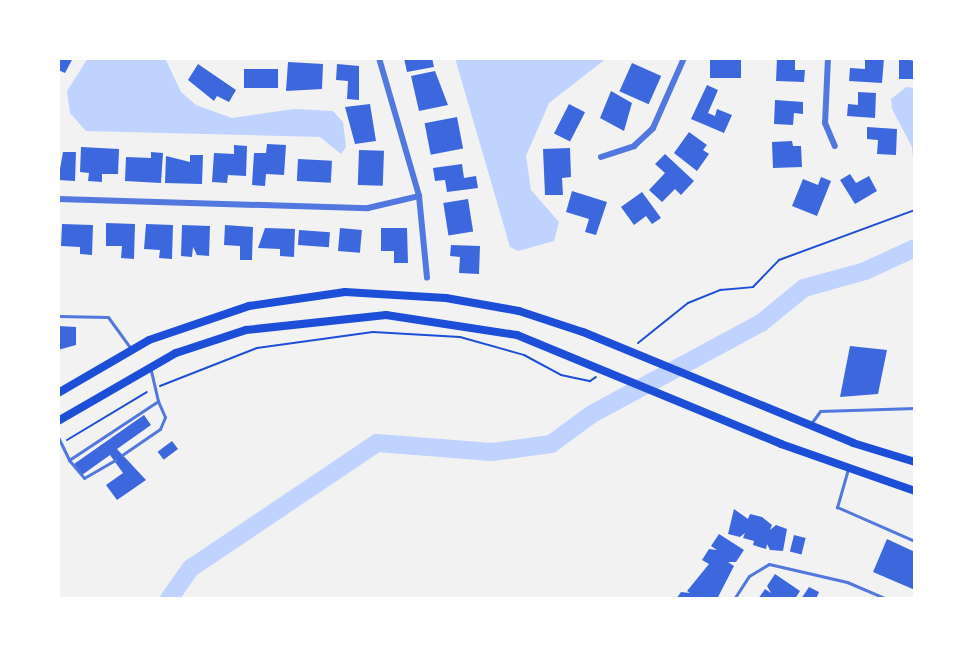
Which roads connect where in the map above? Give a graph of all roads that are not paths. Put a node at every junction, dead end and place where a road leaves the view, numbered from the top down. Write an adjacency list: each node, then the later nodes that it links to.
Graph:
1 (379, 58): 6 (street)
2 (684, 58): 5 (street)
3 (828, 58): 4 (street)
4 (835, 146)
5 (601, 157)
6 (419, 196): 7 (street); 8 (street)
7 (58, 199)
8 (427, 278)
9 (58, 316): 10 (lane)
10 (131, 349): 12 (main road); 16 (main road)
11 (149, 368): 13 (lane); 15 (main road); 22 (main road)
12 (58, 393)
13 (158, 401): 18 (lane); 19 (lane)
14 (915, 408): 16 (lane)
15 (58, 421)
16 (810, 425): 21 (main road)
17 (58, 437): 19 (lane)
18 (122, 455)
19 (69, 460): 20 (lane)
20 (115, 460)
21 (915, 462)
22 (848, 469): 23 (main road); 24 (lane)
23 (915, 494)
24 (915, 541)
25 (734, 599): 26 (lane)
26 (887, 599)

